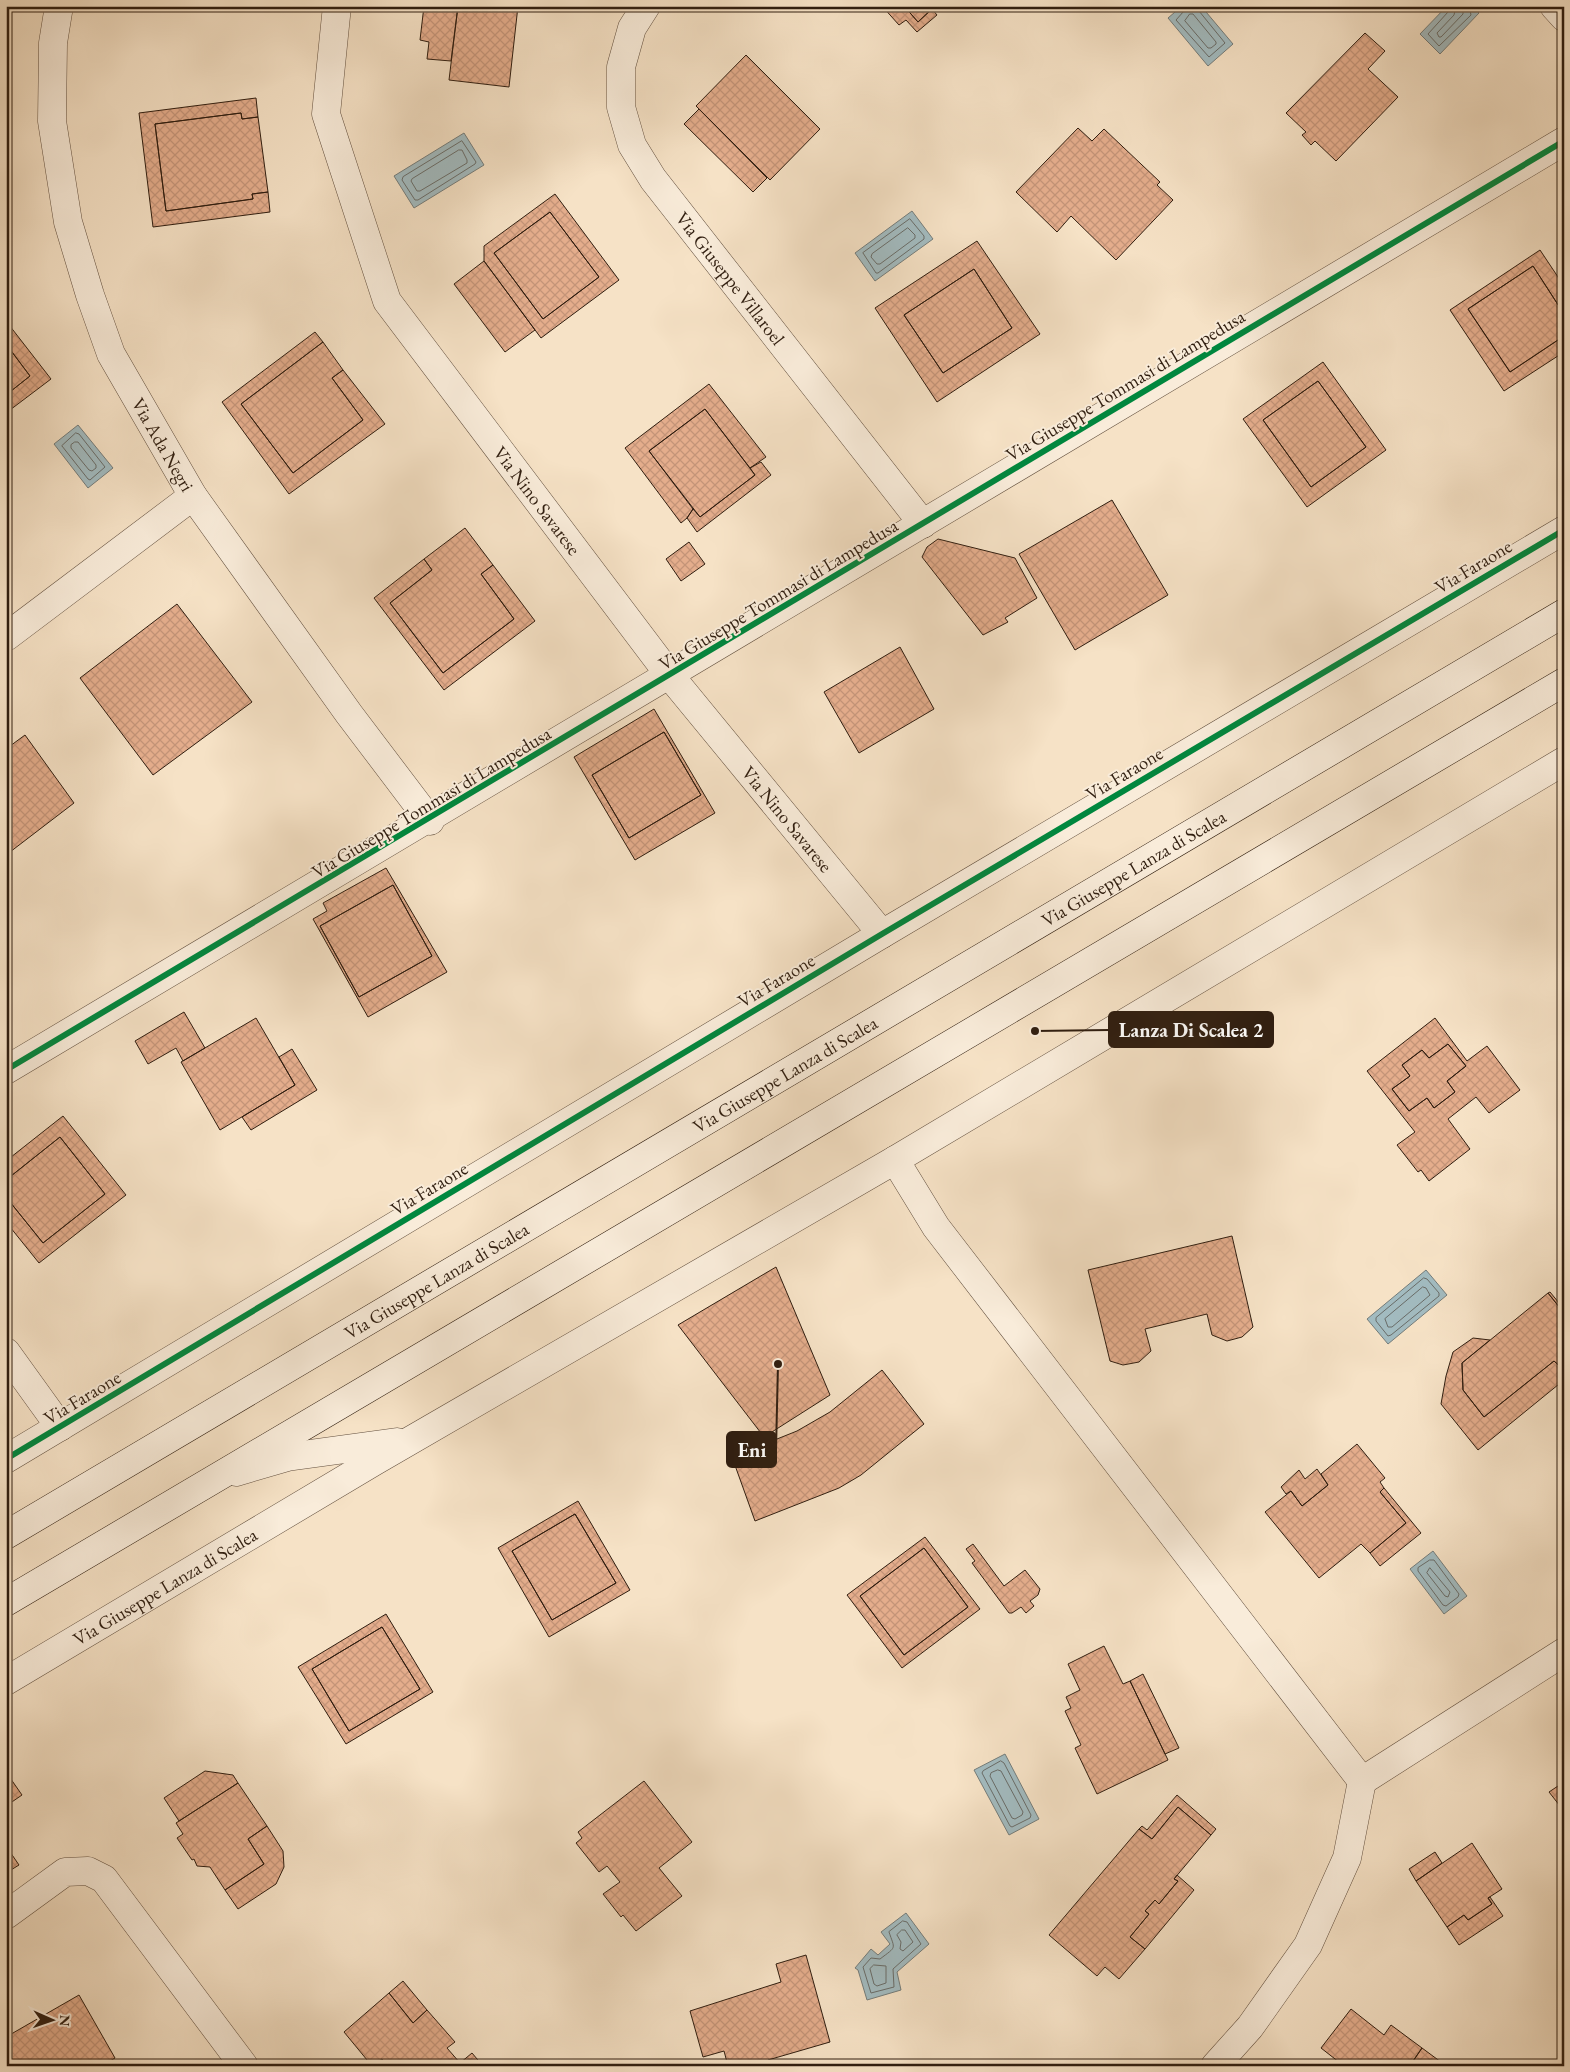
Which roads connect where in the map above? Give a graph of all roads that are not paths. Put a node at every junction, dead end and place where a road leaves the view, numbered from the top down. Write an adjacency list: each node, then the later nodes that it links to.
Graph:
1 (59, 6): 7 (street, Via Ada Negri)
2 (338, 6): 12 (street, Via Nino Savarese)
3 (646, 6): 8 (street, Via Giuseppe Villaroel)
4 (1554, 6): 5 (street)
5 (1564, 17)
6 (1564, 141): 8 (street, Via Giuseppe Tommasi di Lampedusa)
7 (193, 496): 11 (street); 15 (street, Via Ada Negri)
8 (923, 524): 12 (street, Via Giuseppe Tommasi di Lampedusa)
9 (1564, 530): 16 (street, Via Faraone)
10 (1564, 613): 24 (street, Via Giuseppe Lanza di Scalea)
11 (6, 637)
12 (671, 677): 15 (street, Via Giuseppe Tommasi di Lampedusa); 16 (street, Via Nino Savarese)
13 (1564, 682): 23 (street)
14 (1564, 761): 18 (street, Via Giuseppe Lanza di Scalea)
15 (430, 821): 17 (street, Via Giuseppe Tommasi di Lampedusa)
16 (882, 934): 20 (street, Via Faraone)
17 (6, 1070)
18 (895, 1160): 21 (street, Via Giuseppe Lanza di Scalea); 28 (street)
19 (6, 1352): 20 (street)
20 (60, 1427): 22 (street, Via Faraone)
21 (429, 1430): 23 (street); 27 (street, Via Giuseppe Lanza di Scalea)
22 (6, 1459)
23 (214, 1480): 25 (street)
24 (6, 1535)
25 (6, 1602)
26 (1564, 1652): 28 (street)
27 (6, 1681)
28 (1362, 1781): 31 (street)
29 (6, 1915): 30 (street)
30 (244, 2066)
31 (1215, 2066)

